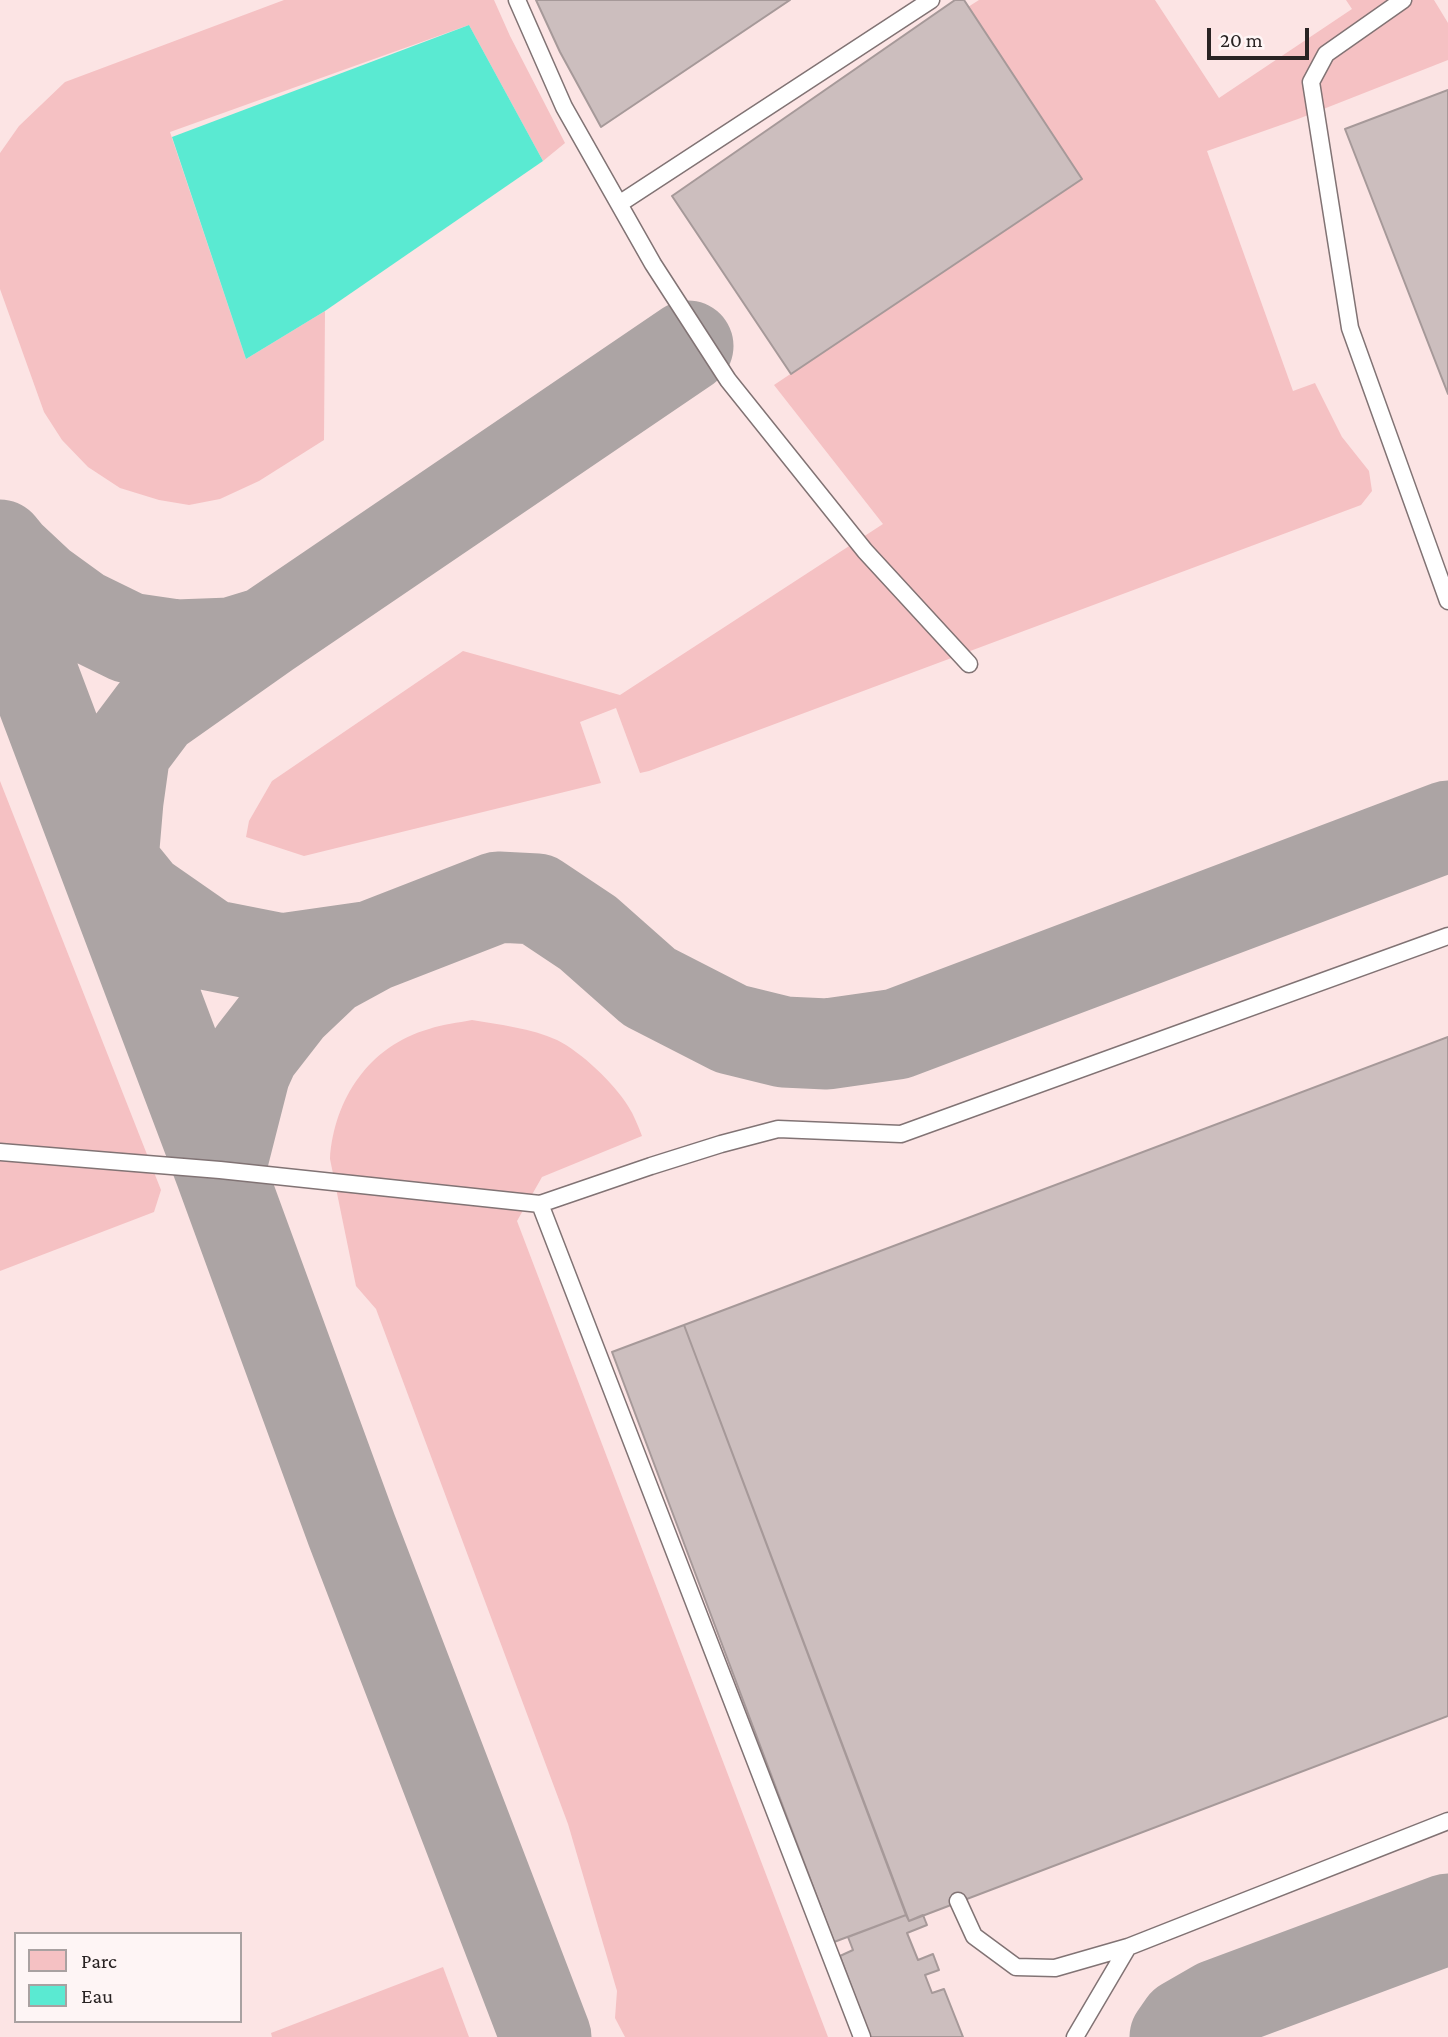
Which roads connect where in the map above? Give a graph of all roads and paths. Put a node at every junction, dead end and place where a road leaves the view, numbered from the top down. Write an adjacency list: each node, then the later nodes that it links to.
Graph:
1 (517, 0): 4 (lane)
2 (931, 0): 4 (lane)
3 (1403, 0): 5 (lane)
4 (619, 204): 6 (lane)
5 (1448, 601)
6 (969, 664)
7 (1448, 936): 9 (lane)
8 (0, 1152): 9 (lane)
9 (540, 1204): 13 (lane)
10 (1448, 1821): 12 (lane)
11 (958, 1901): 12 (lane)
12 (1128, 1947): 14 (lane)
13 (862, 2037)
14 (1074, 2037)

